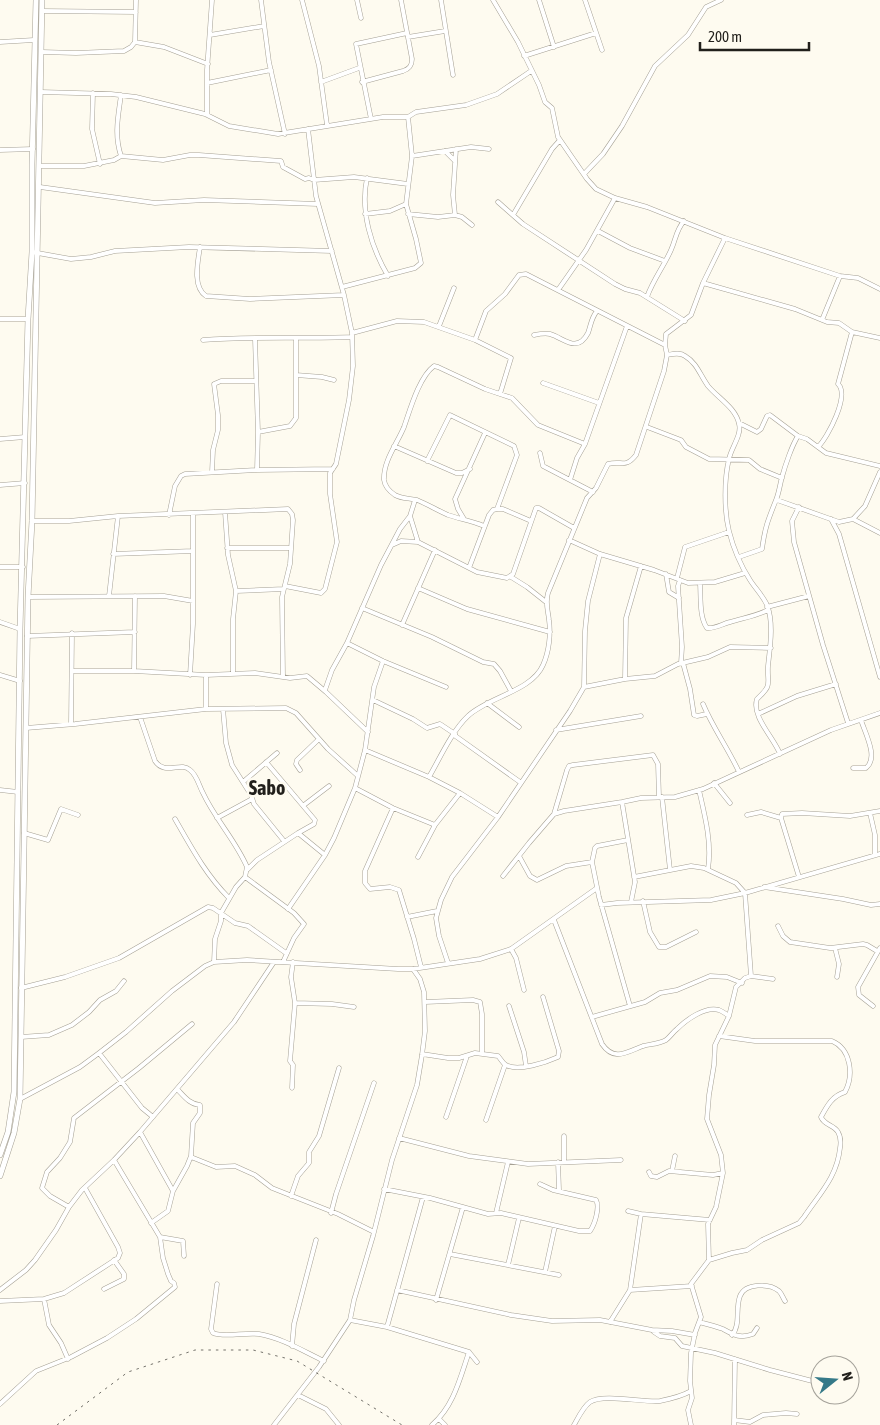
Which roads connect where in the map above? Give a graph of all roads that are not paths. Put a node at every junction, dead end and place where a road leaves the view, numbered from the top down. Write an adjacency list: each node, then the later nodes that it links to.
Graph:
1 (36, 0): 22 (main road)
2 (42, 0): 14 (main road)
3 (136, 0): 15 (street)
4 (212, 0): 21 (street)
5 (261, 0): 17 (street)
6 (302, 0): 34 (street)
7 (357, 0): 16 (street)
8 (401, 0): 20 (street)
9 (441, 0): 18 (street)
10 (493, 0): 28 (street)
11 (539, 0): 25 (street)
12 (585, 0): 19 (street)
13 (721, 0): 57 (street)
14 (42, 11): 15 (street); 27 (main road)
15 (136, 12): 24 (street)
16 (361, 18)
17 (264, 26): 21 (street); 31 (street)
18 (446, 32): 20 (street); 33 (street)
19 (596, 34): 25 (street); 26 (street)
20 (408, 35): 30 (street); 35 (street)
21 (210, 36): 29 (street)
22 (34, 40): 23 (street); 47 (main road)
23 (0, 42)
24 (134, 42): 27 (street); 29 (street)
25 (554, 47): 28 (street)
26 (602, 50)
27 (42, 52): 37 (main road)
28 (524, 56): 32 (street)
29 (208, 64): 36 (street)
30 (359, 68): 34 (street); 35 (street)
31 (271, 70): 36 (street); 45 (street)
32 (531, 71): 41 (street); 46 (street)
33 (453, 75)
34 (321, 82): 43 (street)
35 (362, 82): 42 (street)
36 (207, 83): 40 (street)
37 (41, 92): 38 (street); 56 (main road)
38 (93, 93): 39 (street); 55 (street)
39 (121, 95): 40 (street); 52 (street)
40 (207, 115): 45 (street)
41 (408, 117): 42 (street); 53 (street)
42 (371, 119): 43 (street)
43 (327, 125): 44 (street)
44 (308, 129): 45 (street); 59 (street)
45 (285, 134)
46 (560, 140): 57 (street); 69 (street)
47 (33, 149): 50 (street); 76 (main road)
48 (456, 149): 49 (street); 51 (street); 54 (street)
49 (489, 149)
50 (0, 150)
51 (445, 151): 53 (street); 54 (street)
52 (120, 156): 55 (street); 59 (street)
53 (412, 156): 60 (street)
54 (454, 161): 68 (street)
55 (100, 164): 56 (street)
56 (40, 166): 61 (main road)
57 (584, 174): 62 (street)
58 (367, 178): 59 (street); 60 (street); 66 (street)
59 (314, 180): 64 (street)
60 (408, 184): 65 (street)
61 (40, 187): 64 (street); 76 (main road)
62 (615, 198): 70 (street); 72 (street)
63 (498, 202): 69 (street)
64 (318, 204): 75 (street)
65 (406, 204): 66 (street); 67 (street)
66 (366, 214): 79 (street)
67 (408, 214): 68 (street); 79 (street)
68 (455, 215): 71 (street)
69 (513, 215): 77 (street)
70 (684, 221): 73 (street); 78 (street)
71 (472, 225)
72 (598, 231): 77 (street); 78 (street)
73 (725, 238): 80 (street); 81 (street)
74 (200, 247): 75 (street); 76 (street); 86 (street)
75 (332, 251): 82 (street)
76 (35, 253): 90 (main road); 147 (main road)
77 (579, 259): 85 (street); 87 (street)
78 (665, 261): 87 (street)
79 (388, 276): 82 (street)
80 (840, 276): 84 (street); 92 (street)
81 (703, 283): 91 (street); 92 (street)
82 (342, 287): 86 (street)
83 (454, 288): 93 (street)
84 (880, 289)
85 (558, 290): 88 (street); 102 (street)
86 (344, 295): 96 (street)
87 (647, 297): 91 (street)
88 (597, 311): 94 (street); 97 (street)
89 (0, 319): 90 (street)
90 (28, 320): 116 (main road)
91 (685, 320): 103 (street)
92 (822, 320): 95 (street)
93 (439, 326): 96 (street); 102 (street)
94 (627, 326): 103 (street); 110 (street)
95 (852, 332): 98 (street); 120 (street)
96 (352, 335): 100 (street); 126 (street)
97 (534, 335)
98 (880, 338)
99 (255, 339): 100 (street); 101 (street); 106 (street)
100 (296, 339): 105 (street)
101 (203, 340)
102 (475, 340): 109 (street)
103 (664, 345): 104 (street)
104 (667, 354): 111 (street); 112 (street)
105 (296, 375): 107 (street); 113 (street)
106 (256, 380): 113 (street); 128 (street)
107 (334, 380)
108 (543, 383): 110 (street)
109 (500, 394): 118 (street); 119 (street)
110 (599, 403): 118 (street)
111 (739, 423): 115 (street); 122 (street)
112 (647, 427): 122 (street); 134 (street)
113 (258, 432): 127 (street)
114 (485, 433): 123 (street); 125 (street); 138 (street)
115 (798, 436): 120 (street); 130 (street)
116 (26, 437): 117 (street); 132 (main road)
117 (0, 439)
118 (585, 444): 131 (street)
119 (394, 446): 123 (street); 135 (street)
120 (818, 447): 124 (street)
121 (540, 454): 131 (street)
122 (729, 460): 130 (street); 151 (street)
123 (427, 461): 125 (street)
124 (880, 466)
125 (471, 468): 144 (street)
126 (333, 469): 127 (street); 172 (street)
127 (257, 470): 128 (street)
128 (212, 472): 141 (street)
129 (880, 472): 146 (street)
130 (782, 478): 136 (street)
131 (570, 480): 134 (street)
132 (25, 483): 133 (street); 165 (main road)
133 (0, 485)
134 (593, 492): 150 (street)
135 (416, 500): 143 (street); 144 (street)
136 (777, 500): 137 (street); 162 (street)
137 (798, 507): 145 (street); 177 (street)
138 (497, 509): 148 (street); 149 (street)
139 (225, 512): 140 (street); 156 (street); 157 (street)
140 (193, 513): 141 (street); 159 (street)
141 (169, 515): 142 (street)
142 (118, 516): 147 (street); 160 (street)
143 (410, 516): 154 (street); 155 (street)
144 (464, 519): 149 (street)
145 (831, 519): 146 (street); 201 (street)
146 (852, 519): 152 (street)
147 (32, 521): 178 (main road)
148 (531, 522): 150 (street); 169 (street)
149 (484, 526): 166 (street)
150 (574, 528): 153 (street)
151 (729, 532): 162 (street); 170 (street)
152 (880, 533)
153 (569, 540): 161 (street); 181 (street)
154 (418, 542): 155 (street); 158 (street)
155 (390, 546): 182 (street)
156 (228, 548): 157 (street); 174 (street)
157 (291, 548): 172 (street)
158 (435, 550): 166 (street); 173 (street)
159 (193, 551): 160 (street); 180 (street)
160 (113, 554): 175 (street)
161 (600, 554): 163 (street); 207 (street)
162 (739, 558): 167 (street)
163 (641, 566): 168 (street); 203 (street)
164 (0, 567): 165 (street)
165 (23, 567): 186 (main road)
166 (469, 568): 169 (street)
167 (745, 573): 171 (street); 183 (street)
168 (666, 574): 170 (street); 179 (street)
169 (511, 576): 181 (street)
170 (679, 579): 171 (street); 179 (street)
171 (700, 584): 183 (street)
172 (284, 587): 174 (street); 202 (street)
173 (418, 588): 185 (street); 188 (street)
174 (236, 591): 197 (street)
175 (109, 596): 176 (street); 178 (street)
176 (135, 596): 180 (street); 187 (street)
177 (809, 596): 183 (street); 205 (street)
178 (28, 597): 190 (main road)
179 (679, 598): 194 (street)
180 (193, 601): 199 (street)
181 (546, 602): 188 (street)
182 (362, 608): 185 (street); 191 (street)
183 (768, 609): 192 (street)
184 (0, 622): 186 (street)
185 (402, 625): 209 (street)
186 (20, 629): 204 (main road)
187 (134, 632): 189 (street); 195 (street)
188 (550, 632): 209 (street)
189 (72, 633): 190 (street); 196 (street)
190 (27, 636): 224 (main road)
191 (347, 643): 193 (street); 208 (street)
192 (771, 648): 194 (street); 217 (street)
193 (383, 661): 206 (street); 210 (street)
194 (682, 663): 203 (street); 216 (street)
195 (134, 670): 196 (street); 199 (street)
196 (72, 671): 222 (street)
197 (233, 674): 200 (street); 202 (street)
198 (0, 675): 204 (street)
199 (190, 675): 200 (street)
200 (206, 676): 213 (street)
201 (880, 676)
202 (283, 677): 208 (street)
203 (625, 679): 207 (street)
204 (20, 681): 245 (main road)
205 (836, 684): 217 (street); 221 (street)
206 (446, 687)
207 (584, 687): 225 (street)
208 (325, 690): 226 (street)
209 (511, 691): 211 (street)
210 (373, 700): 226 (street); 227 (street)
211 (487, 703): 223 (street); 227 (street)
212 (703, 704): 216 (street)
213 (206, 709): 214 (street); 219 (street)
214 (223, 709): 228 (street); 238 (street)
215 (880, 712): 220 (street)
216 (707, 714): 235 (street)
217 (758, 714): 231 (street)
218 (641, 716): 225 (street)
219 (140, 717): 222 (street); 259 (street)
220 (861, 720): 221 (street); 233 (street)
221 (848, 723): 231 (street)
222 (71, 724): 224 (street)
223 (519, 727)
224 (26, 728): 263 (main road)
225 (556, 730): 239 (street)
226 (368, 732): 229 (street)
227 (454, 734): 237 (street); 239 (street)
228 (319, 739): 234 (street); 236 (street)
229 (365, 750): 236 (street); 237 (street)
230 (277, 753): 232 (street)
231 (780, 754): 235 (street)
232 (266, 762): 238 (street); 251 (street)
233 (853, 768)
234 (300, 770)
235 (739, 772): 240 (street)
236 (358, 776): 242 (street)
237 (429, 778): 246 (street)
238 (243, 782): 248 (street)
239 (520, 782): 258 (street)
240 (714, 784): 244 (street); 250 (street)
241 (329, 786): 251 (street)
242 (355, 788): 252 (street); 268 (street)
243 (0, 790): 245 (street)
244 (700, 790): 247 (street); 273 (street)
245 (18, 792): 343 (main road)
246 (460, 793): 258 (street); 262 (street)
247 (661, 797): 249 (street); 255 (street); 275 (street)
248 (252, 799): 259 (street); 266 (street)
249 (622, 802): 255 (street); 265 (street)
250 (730, 803)
251 (304, 805): 264 (street)
252 (393, 808): 262 (street); 291 (street)
253 (880, 811): 254 (street)
254 (870, 813): 260 (street); 269 (street)
255 (554, 814): 271 (street)
256 (78, 815): 263 (street)
257 (747, 815): 260 (street)
258 (498, 817): 289 (street)
259 (217, 818): 274 (street)
260 (781, 818): 279 (street)
261 (175, 819): 283 (street)
262 (435, 824): 270 (street)
263 (24, 833): 311 (main road)
264 (298, 833): 266 (street); 268 (street)
265 (628, 840): 272 (street); 278 (street)
266 (284, 841): 274 (street)
267 (880, 854): 269 (street)
268 (325, 855): 288 (street)
269 (875, 855): 279 (street)
270 (418, 856)
271 (519, 856): 272 (street); 276 (street)
272 (592, 862): 281 (street)
273 (708, 869): 275 (street); 282 (street)
274 (247, 870): 277 (street)
275 (670, 870): 278 (street)
276 (503, 876)
277 (245, 877): 283 (street); 288 (street)
278 (634, 877): 284 (street)
279 (799, 877): 280 (street)
280 (764, 887): 282 (street); 286 (street)
281 (597, 888): 287 (street); 292 (street)
282 (745, 893): 285 (street); 306 (street)
283 (230, 898): 290 (street)
284 (631, 902): 285 (street); 287 (street)
285 (643, 902): 294 (street)
286 (880, 904)
287 (601, 905): 318 (street)
288 (288, 909): 298 (street)
289 (437, 911): 291 (street); 303 (street)
290 (221, 914): 298 (street); 299 (street); 311 (street)
291 (407, 917): 304 (street)
292 (554, 920): 297 (street); 320 (street)
293 (778, 926): 295 (street)
294 (696, 932)
295 (835, 948): 296 (street); 307 (street)
296 (879, 949): 319 (street)
297 (511, 950): 303 (street); 312 (street)
298 (286, 953): 301 (street)
299 (214, 962): 300 (street); 325 (street)
300 (274, 962): 301 (street); 335 (street)
301 (283, 962): 302 (street)
302 (293, 962): 305 (street); 315 (street)
303 (448, 963): 304 (street)
304 (421, 967): 305 (street)
305 (413, 969): 314 (street)
306 (751, 976): 308 (street); 310 (street)
307 (837, 977)
308 (773, 979)
309 (124, 981): 324 (street)
310 (742, 983): 318 (street); 321 (street)
311 (21, 988): 324 (main road)
312 (524, 990)
313 (542, 997): 330 (street)
314 (425, 1002): 326 (street); 327 (street)
315 (295, 1004): 316 (street); 334 (street)
316 (354, 1006)
317 (509, 1006): 330 (street)
318 (630, 1006): 320 (street)
319 (873, 1006)
320 (592, 1016): 321 (street)
321 (729, 1016): 323 (street)
322 (192, 1024): 332 (street)
323 (719, 1036): 353 (street); 378 (street)
324 (21, 1038): 336 (main road)
325 (100, 1053): 332 (street); 336 (street)
326 (482, 1053): 328 (street); 329 (street)
327 (422, 1054): 328 (street); 342 (street)
328 (467, 1056): 338 (street)
329 (504, 1065): 330 (street); 339 (street)
330 (526, 1066)
331 (339, 1068): 360 (street)
332 (121, 1081): 337 (street); 362 (street)
333 (374, 1083): 365 (street)
334 (292, 1088)
335 (177, 1089): 337 (street); 344 (street)
336 (20, 1099): 354 (main road)
337 (153, 1117): 340 (street)
338 (446, 1117)
339 (486, 1120)
340 (140, 1132): 346 (street); 359 (street)
341 (564, 1136): 348 (street)
342 (399, 1138): 349 (street); 357 (street)
343 (0, 1155)
344 (190, 1156): 359 (street); 360 (street)
345 (674, 1156): 351 (street)
346 (114, 1160): 356 (street); 370 (street)
347 (621, 1160): 348 (street)
348 (564, 1161): 350 (street)
349 (508, 1162): 350 (street); 366 (street)
350 (558, 1162): 358 (street)
351 (672, 1171): 352 (street); 353 (street)
352 (648, 1172)
353 (723, 1173): 369 (street)
354 (0, 1176)
355 (540, 1184): 358 (street)
356 (85, 1188): 362 (street); 377 (street)
357 (384, 1189): 361 (street); 372 (street)
358 (559, 1190): 371 (street)
359 (173, 1191): 370 (street)
360 (292, 1196): 365 (street)
361 (423, 1197): 363 (street); 386 (street)
362 (69, 1207): 385 (street)
363 (463, 1207): 366 (street); 375 (street)
364 (628, 1211): 367 (street)
365 (331, 1213): 372 (street)
366 (496, 1213): 368 (street)
367 (641, 1214): 369 (street); 387 (street)
368 (519, 1218): 371 (street); 379 (street)
369 (710, 1220): 378 (street)
370 (151, 1223): 373 (street)
371 (555, 1226): 380 (street)
372 (374, 1232): 392 (street)
373 (160, 1237): 376 (street); 403 (street)
374 (316, 1240): 400 (street)
375 (450, 1254): 379 (street); 389 (street)
376 (184, 1256)
377 (114, 1260): 384 (street); 388 (street)
378 (709, 1260): 383 (street)
379 (508, 1265): 380 (street)
380 (545, 1272): 381 (street)
381 (559, 1275)
382 (216, 1284): 400 (street)
383 (692, 1286): 387 (street); 394 (street)
384 (104, 1288)
385 (0, 1290)
386 (397, 1290): 389 (street); 395 (street)
387 (630, 1290): 393 (street)
388 (44, 1299): 390 (street); 403 (street)
389 (436, 1300): 393 (street)
390 (0, 1301)
391 (785, 1301): 399 (street)
392 (350, 1320): 395 (street); 405 (street)
393 (610, 1322): 397 (street)
394 (699, 1322): 398 (street); 399 (street)
395 (387, 1327): 402 (street)
396 (757, 1328): 399 (street)
397 (652, 1330): 398 (street); 401 (street)
398 (695, 1335): 401 (street)
399 (732, 1335)
400 (292, 1346): 405 (street)
401 (692, 1348): 404 (street); 408 (street)
402 (468, 1352): 406 (street); 413 (street)
403 (68, 1359): 410 (street)
404 (735, 1359): 407 (street); 414 (street)
405 (324, 1361): 409 (street)
406 (478, 1362)
407 (810, 1380)
408 (691, 1391): 419 (street); 420 (street)
409 (298, 1395): 415 (street); 416 (street)
410 (0, 1404)
411 (797, 1414): 412 (street)
412 (756, 1418): 414 (street); 422 (street)
413 (439, 1419): 417 (street); 418 (street)
414 (734, 1420): 421 (street)
415 (274, 1425)
416 (339, 1425)
417 (432, 1425)
418 (445, 1425)
419 (574, 1425)
420 (691, 1425)
421 (734, 1425)
422 (756, 1425)

